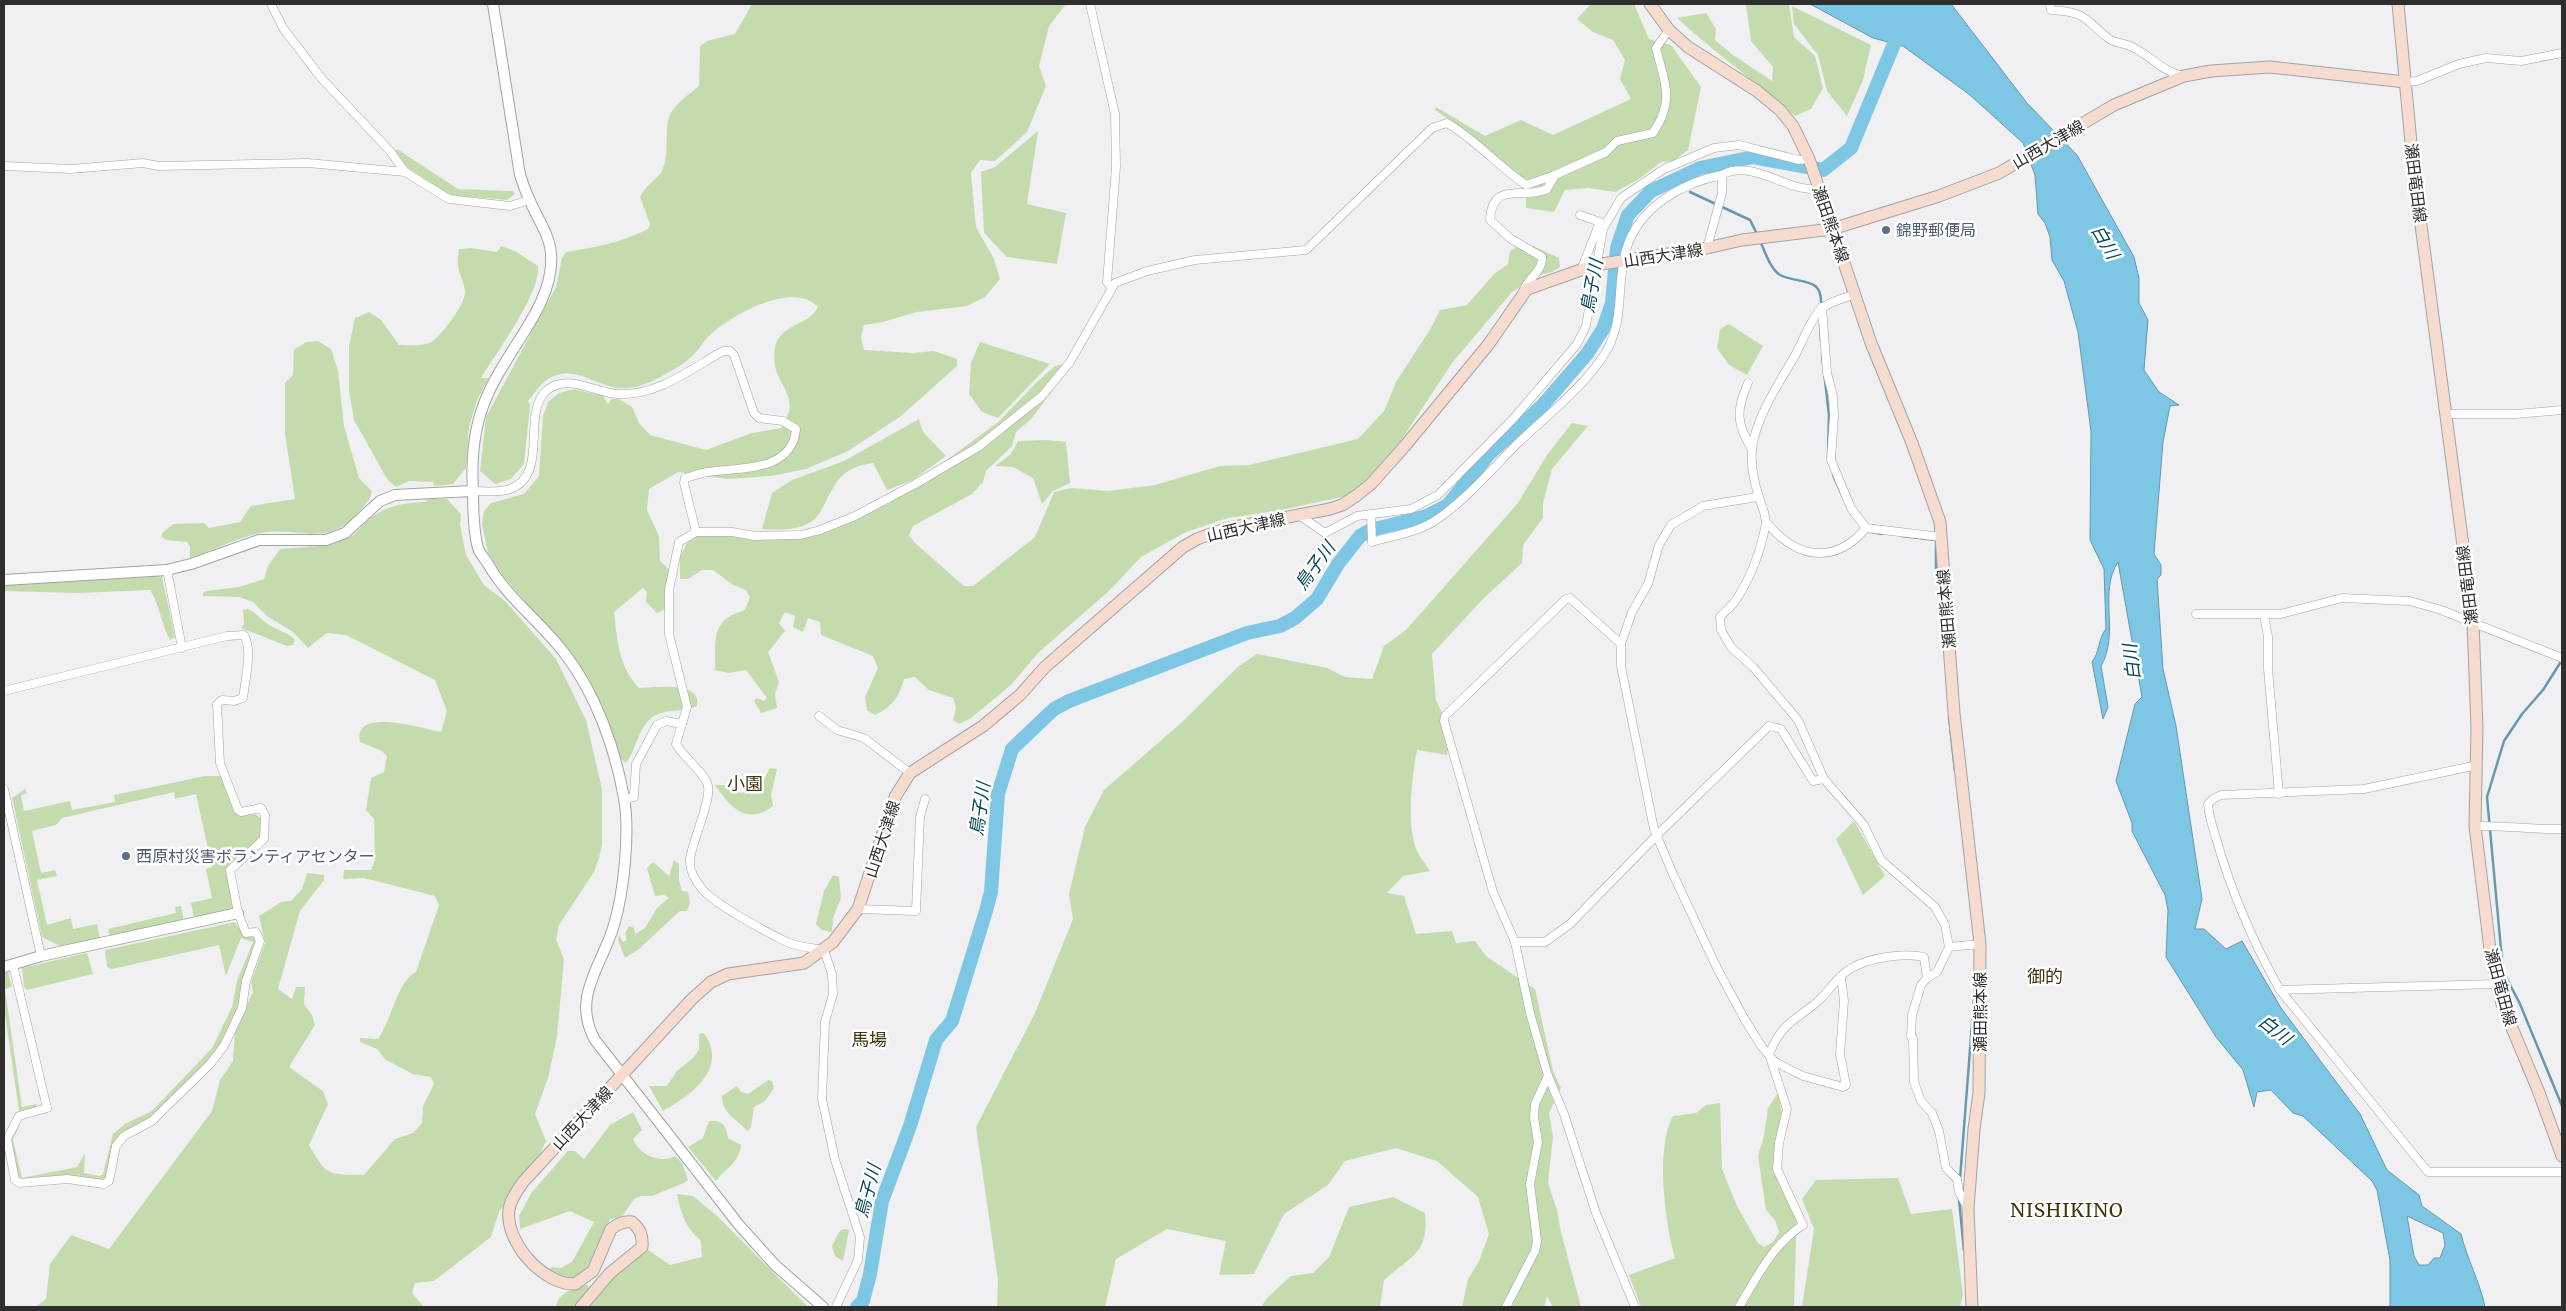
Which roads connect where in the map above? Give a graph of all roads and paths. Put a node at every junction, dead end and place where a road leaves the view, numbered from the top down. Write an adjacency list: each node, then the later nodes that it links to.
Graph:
1 (272, 4): 13 (street)
2 (493, 4): 17 (street)
3 (1090, 4): 24 (street)
4 (1650, 4): 7 (main road, 瀬田熊本線)
5 (2050, 4): 9 (street)
6 (2398, 4): 10 (main road, 瀬田竜田線)
7 (1669, 30): 11 (main road, 瀬田熊本線); 14 (street)
8 (2562, 53): 10 (street)
9 (2184, 76): 10 (main road, 山西大津線); 19 (main road, 山西大津線)
10 (2405, 82): 30 (main road, 瀬田竜田線)
11 (1809, 159): 16 (main road, 瀬田熊本線); 22 (street)
12 (4, 166): 13 (street)
13 (405, 172): 17 (street)
14 (1555, 175): 24 (street); 26 (street)
15 (1722, 175): 16 (street); 20 (street); 21 (street)
16 (1818, 190): 19 (main road, 瀬田熊本線)
17 (529, 200): 32 (street)
18 (1580, 215): 23 (street)
19 (1832, 229): 20 (main road, 山西大津線); 25 (main road, 瀬田熊本線)
20 (1707, 248): 21 (main road, 山西大津線)
21 (1623, 261): 22 (main road, 山西大津線); 35 (street)
22 (1597, 265): 23 (main road, 山西大津線); 35 (street)
23 (1581, 270): 26 (main road, 山西大津線)
24 (1111, 288): 38 (street)
25 (1855, 294): 27 (street); 39 (main road, 瀬田熊本線)
26 (1522, 296): 34 (main road, 山西大津線)
27 (1822, 307): 31 (street); 37 (street)
28 (1748, 384): 31 (street)
29 (2562, 410): 30 (street)
30 (2445, 414): 44 (main road, 瀬田竜田線)
31 (1752, 449): 33 (street)
32 (472, 491): 38 (street); 40 (street); 56 (street)
33 (1757, 497): 36 (street); 45 (street)
34 (1299, 515): 35 (street); 52 (main road, 山西大津線)
35 (1371, 515)
36 (1766, 523): 37 (street); 53 (street)
37 (1866, 528): 39 (street)
38 (696, 532): 50 (street)
39 (1941, 537): 64 (main road, 瀬田熊本線)
40 (167, 570): 41 (street); 46 (street)
41 (4, 580)
42 (2196, 614): 43 (street)
43 (2264, 615): 44 (street); 55 (street)
44 (2473, 622): 47 (street); 51 (main road, 瀬田竜田線)
45 (1621, 644): 60 (street); 63 (street)
46 (182, 648): 48 (street); 62 (street)
47 (2561, 655)
48 (4, 690)
49 (819, 716): 52 (street)
50 (682, 724): 56 (street); 66 (street)
51 (2476, 762): 55 (street); 58 (main road, 瀬田竜田線)
52 (910, 773): 61 (main road, 山西大津線)
53 (1824, 779): 60 (street); 65 (street)
54 (4, 789): 67 (street)
55 (2279, 794): 72 (street)
56 (624, 799): 74 (street)
57 (925, 799): 61 (street)
58 (2476, 826): 59 (street); 71 (main road, 瀬田竜田線)
59 (2562, 829)
60 (1658, 834): 63 (street); 73 (street)
61 (858, 909): 66 (main road, 山西大津線)
62 (238, 913): 67 (street); 68 (street)
63 (1515, 942): 75 (street)
64 (1980, 944): 65 (street); 78 (main road, 瀬田熊本線)
65 (1949, 947): 70 (street)
66 (824, 950): 74 (main road, 山西大津線); 81 (street)
67 (41, 956): 68 (street)
68 (9, 966)
69 (1841, 977): 70 (street); 73 (street); 73 (street)
70 (1927, 978): 78 (street)
71 (2497, 984): 72 (street); 76 (main road, 瀬田竜田線)
72 (2280, 990): 77 (street)
73 (1769, 1054): 84 (street)
74 (622, 1075): 79 (main road, 山西大津線); 80 (street)
75 (1548, 1076): 82 (street); 83 (street)
76 (2562, 1156)
77 (2562, 1172)
78 (1968, 1209): 85 (main road, 瀬田熊本線)
79 (582, 1307)
80 (822, 1307)
81 (836, 1307)
82 (1506, 1307)
83 (1635, 1307)
84 (1739, 1307)
85 (1972, 1307)

